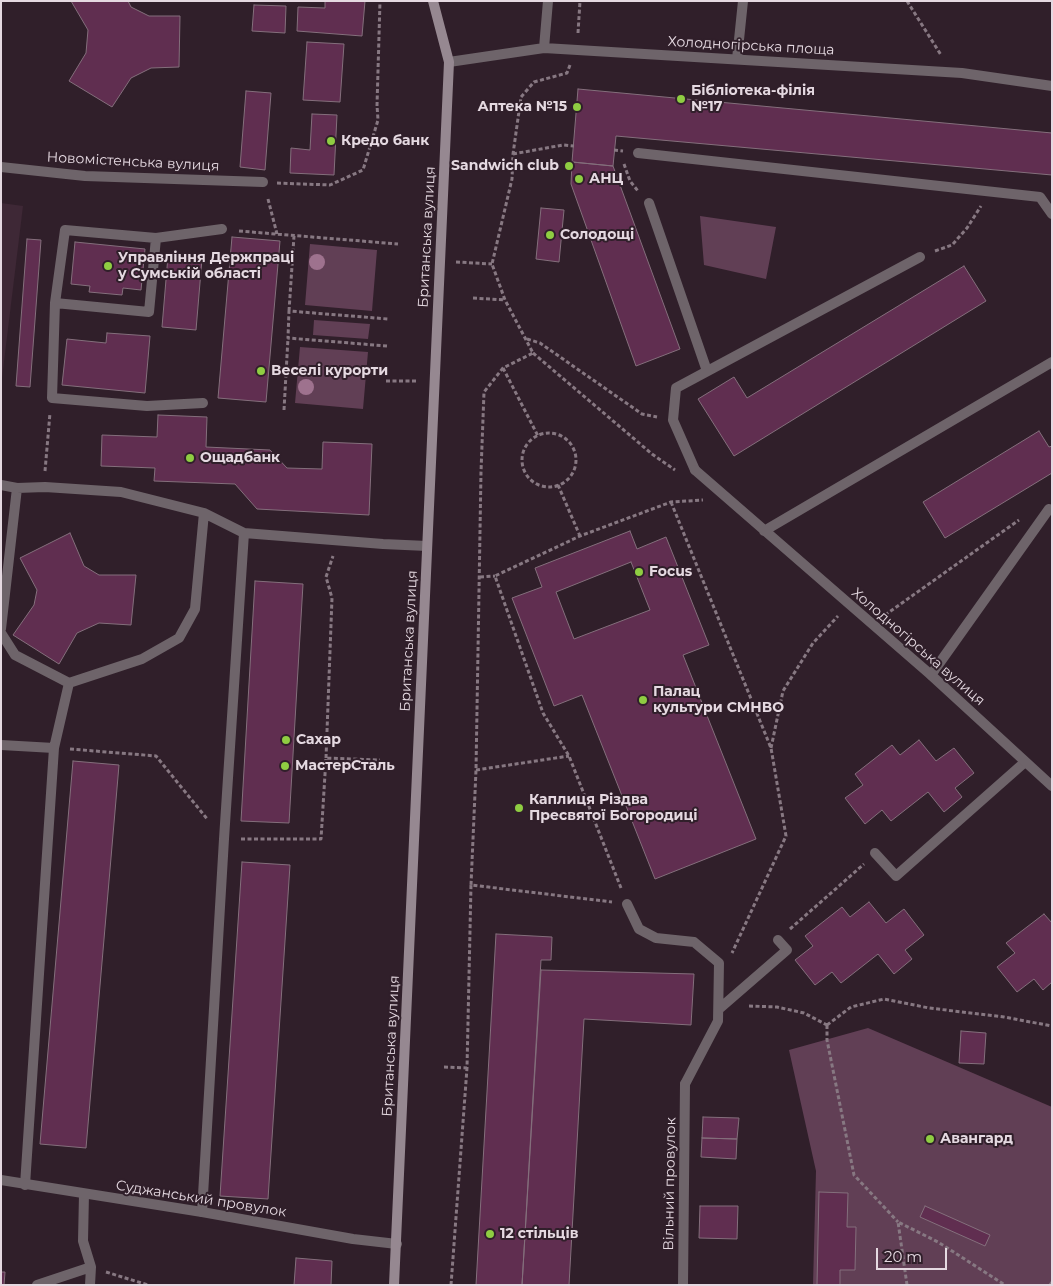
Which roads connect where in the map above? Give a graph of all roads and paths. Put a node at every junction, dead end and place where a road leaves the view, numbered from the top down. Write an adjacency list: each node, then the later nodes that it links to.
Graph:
1 (380, 1): 17 (path)
2 (434, 1): 8 (main road, Британська вулиця)
3 (548, 1): 6 (street)
4 (743, 1): 7 (street)
5 (907, 1): 10 (path)
6 (544, 48): 7 (street, Холодногірська площа); 8 (street, Холодногірська площа)
7 (737, 59): 10 (street, Холодногірська площа)
8 (449, 62): 29 (main road, Британська вулиця)
9 (567, 73): 14 (path)
10 (962, 73): 11 (street, Холодногірська площа)
11 (1052, 86)
12 (574, 146): 14 (path)
13 (638, 153): 20 (street)
14 (512, 154): 30 (path)
15 (624, 166): 18 (path)
16 (1, 167): 17 (street, Новомістенська вулиця)
17 (263, 182): 23 (path)
18 (630, 182)
19 (648, 203): 42 (street)
20 (1052, 214)
21 (967, 228): 27 (path)
22 (222, 229): 23 (path); 25 (street)
23 (277, 234): 24 (path)
24 (294, 236): 26 (path); 34 (path)
25 (156, 238): 33 (street); 33 (street)
26 (398, 244)
27 (952, 244)
28 (920, 257): 42 (street)
29 (441, 262): 30 (path); 43 (main road, Британська вулиця)
30 (492, 264): 32 (path)
31 (473, 298): 32 (path)
32 (505, 300): 37 (path)
33 (55, 303): 45 (street)
34 (290, 311): 35 (path); 36 (path)
35 (388, 319)
36 (288, 338): 38 (path); 46 (path)
37 (526, 339): 39 (path); 47 (path)
38 (387, 346)
39 (533, 352): 41 (path); 50 (path)
40 (1052, 362): 59 (street)
41 (503, 368): 49 (path); 65 (path)
42 (707, 371): 47 (street)
43 (434, 381): 44 (path); 62 (main road, Британська вулиця)
44 (386, 382)
45 (203, 403)
46 (284, 410)
47 (673, 420): 55 (street, Холодногірська вулиця)
48 (47, 432): 51 (path)
49 (538, 436): 53 (path); 53 (path)
50 (652, 454)
51 (45, 465)
52 (1, 485): 54 (street)
53 (558, 485): 61 (path)
54 (17, 488): 58 (street); 68 (street)
55 (726, 498): 56 (path); 59 (street, Холодногірська вулиця)
56 (671, 502): 61 (path); 74 (path)
57 (1049, 509): 67 (path); 70 (street)
58 (204, 513): 60 (street); 71 (street)
59 (764, 531): 66 (street, Холодногірська вулиця)
60 (244, 533): 62 (street); 95 (street)
61 (580, 536): 64 (path)
62 (427, 546): 97 (main road, Британська вулиця)
63 (333, 556): 76 (path)
64 (495, 576): 65 (path); 75 (path)
65 (480, 577): 80 (path)
66 (849, 605): 67 (street, Холодногірська вулиця); 74 (path)
67 (872, 624): 70 (street, Холодногірська вулиця)
68 (1, 629)
69 (1, 633): 71 (street)
70 (931, 675): 79 (street, Холодногірська вулиця)
71 (69, 683): 73 (street)
72 (1, 744): 73 (street)
73 (54, 748): 93 (street)
74 (771, 748): 86 (path)
75 (569, 756): 80 (path); 84 (path)
76 (326, 758)
77 (351, 759): 78 (path)
78 (380, 760)
79 (1025, 762): 81 (street, Холодногірська вулиця); 82 (street)
80 (476, 770): 83 (path)
81 (1052, 786)
82 (875, 853): 85 (path)
83 (472, 885): 84 (path); 91 (path)
84 (627, 904): 87 (street)
85 (778, 940): 87 (street)
86 (732, 954)
87 (719, 1009): 88 (path); 104 (street, Вільний провулок)
88 (827, 1025): 89 (path); 96 (path)
89 (1052, 1026)
90 (444, 1067): 91 (path)
91 (468, 1068): 103 (path)
92 (1, 1180): 93 (street, Суджанський провулок)
93 (25, 1185): 94 (street, Суджанський провулок)
94 (84, 1194): 95 (street, Суджанський провулок); 98 (street)
95 (202, 1212): 97 (street, Суджанський провулок)
96 (898, 1222): 105 (path); 106 (path)
97 (396, 1244): 102 (main road, Британська вулиця)
98 (91, 1267): 99 (street); 100 (street); 101 (path)
99 (37, 1285)
100 (90, 1285)
101 (148, 1285)
102 (394, 1285)
103 (451, 1285)
104 (683, 1285)
105 (907, 1285)
106 (1005, 1285)

